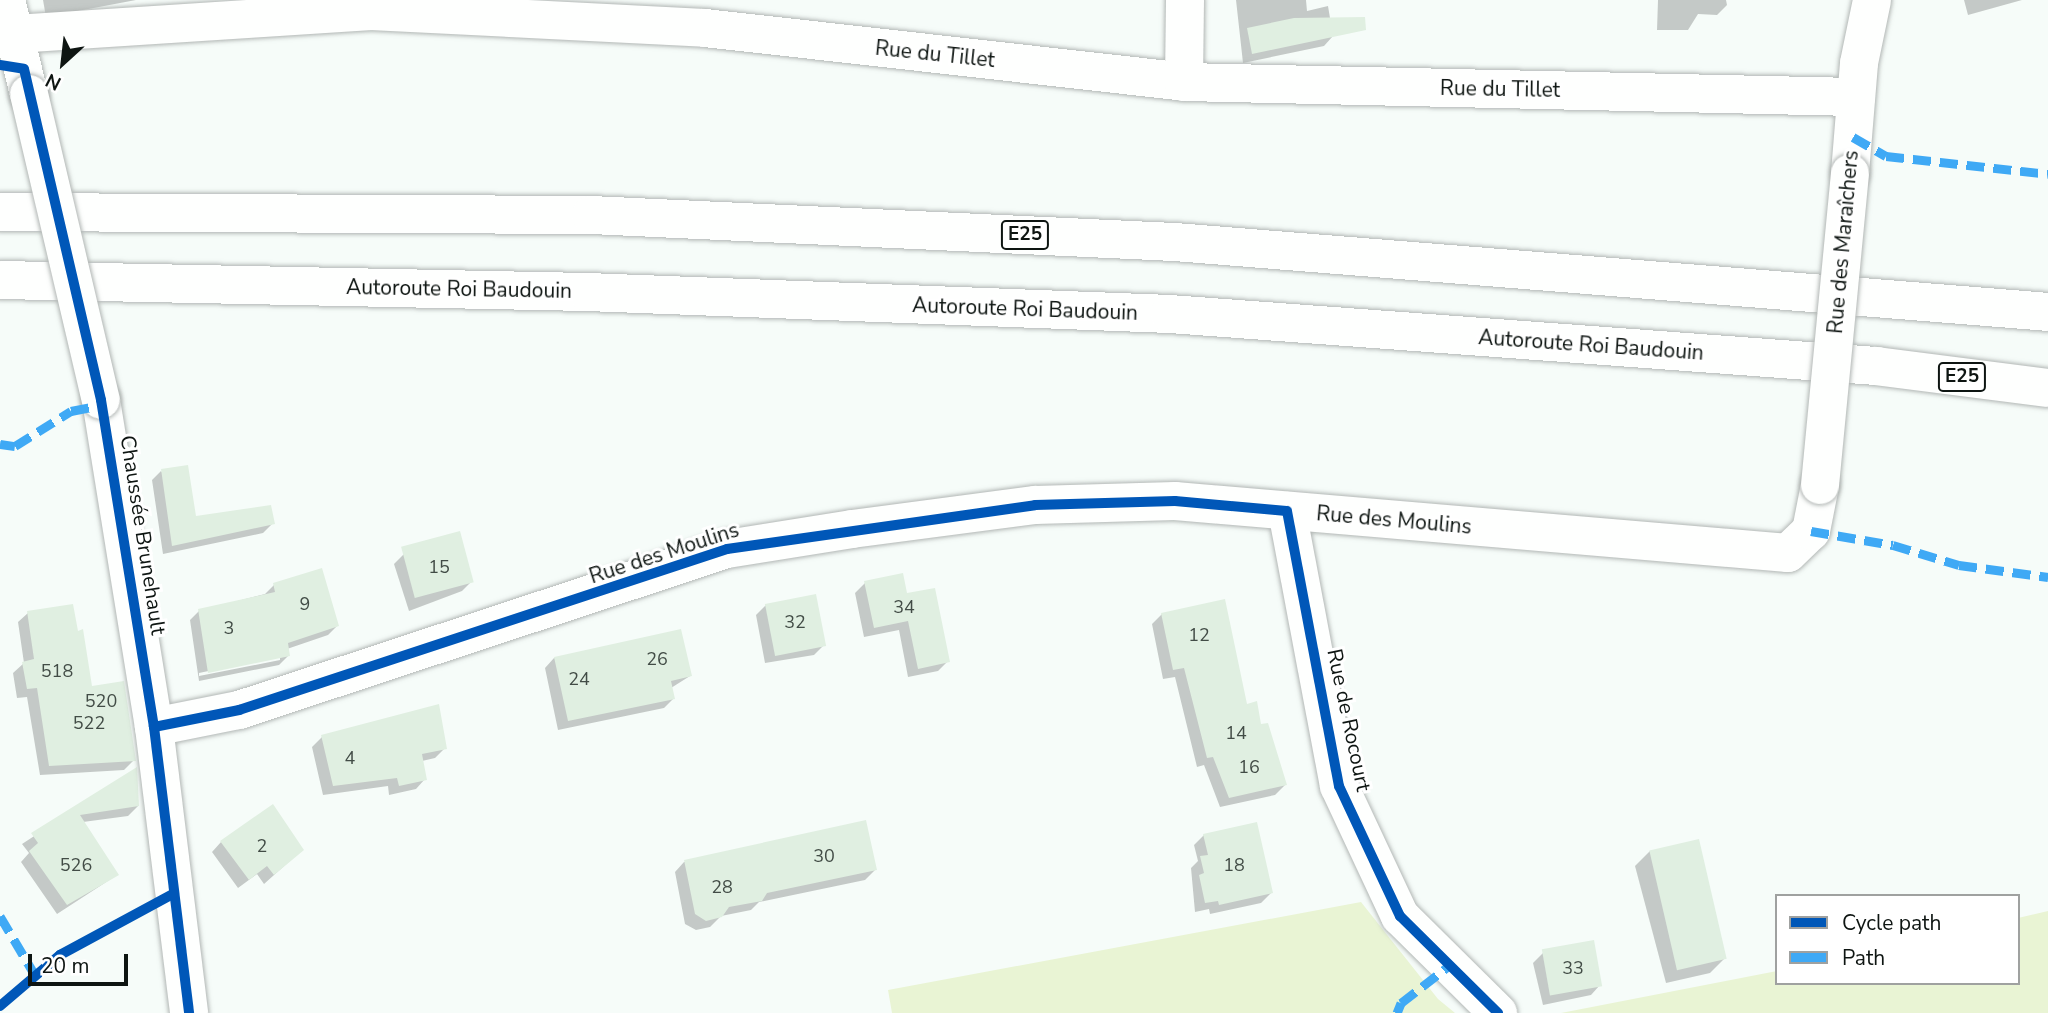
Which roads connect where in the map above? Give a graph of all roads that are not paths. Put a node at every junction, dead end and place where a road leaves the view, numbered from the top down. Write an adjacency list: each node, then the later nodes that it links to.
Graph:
1 (1185, 0): 4 (main road)
2 (1872, 0): 5 (main road, Rue des Maraîchers)
3 (10, 17): 4 (main road, Rue du Tillet); 12 (main road, Chaussée Brunehault, bridge)
4 (1184, 82): 5 (main road, Rue du Tillet)
5 (1856, 97): 10 (main road, Rue des Maraîchers, bridge)
6 (0, 212): 8 (main road, E25)
7 (0, 280): 9 (main road, Autoroute Roi Baudouin / E25)
8 (2048, 312)
9 (2048, 388)
10 (1820, 485): 11 (main road, Rue des Moulins)
11 (1287, 511): 12 (main road, Rue des Moulins); 14 (main road, Rue de Rocourt)
12 (154, 727): 13 (main road, Chaussée Brunehault)
13 (189, 1013)
14 (1498, 1013)

